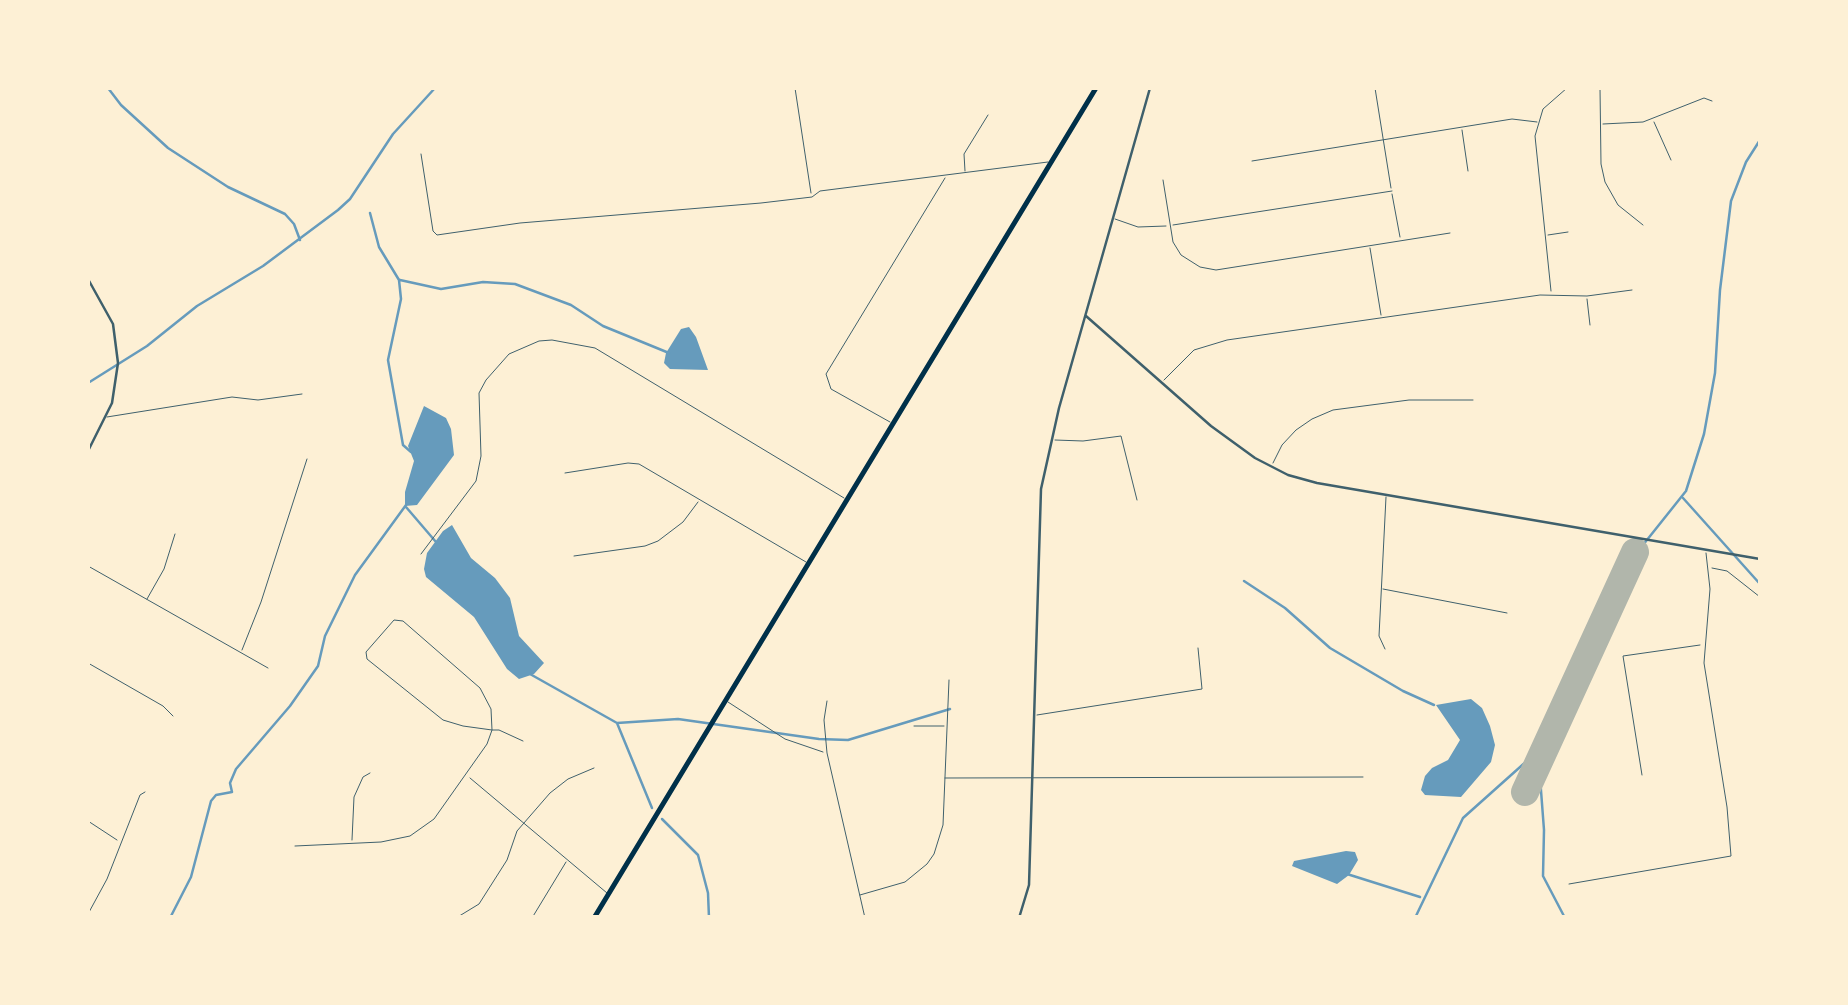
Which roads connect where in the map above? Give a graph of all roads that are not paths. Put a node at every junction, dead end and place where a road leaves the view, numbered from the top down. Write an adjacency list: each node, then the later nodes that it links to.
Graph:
1 (795, 88): 23 (street)
2 (1096, 88): 17 (highway)
3 (1150, 88): 24 (street)
4 (1376, 88): 13 (street)
5 (1567, 88): 10 (street)
6 (1600, 88): 11 (street)
7 (1712, 101): 9 (street)
8 (988, 116): 19 (street)
9 (1653, 119): 11 (street); 16 (street)
10 (1538, 122): 12 (street); 29 (street)
11 (1600, 124): 26 (street)
12 (1462, 128): 13 (street); 18 (street)
13 (1384, 140): 15 (street); 22 (street)
14 (421, 154): 23 (street)
15 (1252, 160)
16 (1671, 160)
17 (1051, 162): 19 (street); 43 (highway)
18 (1468, 171)
19 (965, 173): 20 (street)
20 (947, 175): 23 (street); 43 (street)
21 (1163, 180): 25 (street)
22 (1392, 191): 25 (street); 30 (street)
23 (812, 196)
24 (1113, 218): 25 (street); 36 (street)
25 (1170, 225): 31 (street)
26 (1643, 226)
27 (1568, 232): 29 (street)
28 (1450, 233): 30 (street)
29 (1545, 235): 34 (street)
30 (1400, 240): 31 (street)
31 (1369, 244): 37 (street)
32 (88, 279): 42 (street)
33 (1632, 290): 35 (street)
34 (1551, 295): 35 (street); 37 (street)
35 (1587, 296): 38 (street)
36 (1085, 315): 39 (street); 44 (street)
37 (1381, 318): 39 (street)
38 (1590, 325)
39 (1162, 383): 47 (street)
40 (302, 394): 42 (street)
41 (1473, 400): 47 (street)
42 (107, 417): 45 (street)
43 (893, 423): 50 (highway)
44 (1052, 440): 52 (street); 75 (street)
45 (88, 451)
46 (307, 459): 68 (street)
47 (1272, 466): 49 (street)
48 (565, 473): 51 (street)
49 (1386, 494): 54 (street); 61 (street)
50 (847, 499): 55 (street); 58 (highway)
51 (700, 500): 56 (street); 58 (street)
52 (1136, 500)
53 (174, 534): 63 (street)
54 (1706, 550): 57 (street); 60 (street)
55 (421, 554)
56 (574, 556)
57 (1760, 560)
58 (808, 563): 72 (highway)
59 (88, 566): 63 (street)
60 (1709, 568): 62 (street); 65 (street)
61 (1381, 588): 64 (street); 67 (street)
62 (1760, 598)
63 (147, 599): 68 (street)
64 (1507, 613)
65 (1703, 645): 83 (street); 95 (street)
66 (1198, 648): 75 (street)
67 (1384, 650)
68 (241, 651): 70 (street)
69 (88, 663): 74 (street)
70 (268, 668)
71 (950, 680): 77 (street)
72 (726, 700): 80 (street); 96 (highway)
73 (828, 701): 80 (street)
74 (173, 716)
75 (1034, 716): 86 (street)
76 (914, 726): 77 (street)
77 (947, 726): 85 (street)
78 (492, 730): 78 (street); 79 (street); 84 (street)
79 (523, 741)
80 (827, 753): 97 (street)
81 (594, 768): 90 (street)
82 (370, 773): 92 (street)
83 (1642, 775)
84 (468, 776): 90 (street); 92 (street)
85 (944, 778): 86 (street); 97 (street)
86 (1032, 778): 87 (street); 103 (street)
87 (1363, 778)
88 (144, 792): 91 (street)
89 (88, 821): 91 (street)
90 (524, 823): 94 (street); 99 (street)
91 (120, 842): 98 (street)
92 (352, 844): 93 (street)
93 (295, 846)
94 (568, 859): 96 (street); 100 (street)
95 (1569, 884)
96 (608, 894): 101 (highway)
97 (860, 895): 102 (street)
98 (88, 914)
99 (456, 918)
100 (532, 918)
101 (594, 918)
102 (865, 918)
103 (1019, 918)

